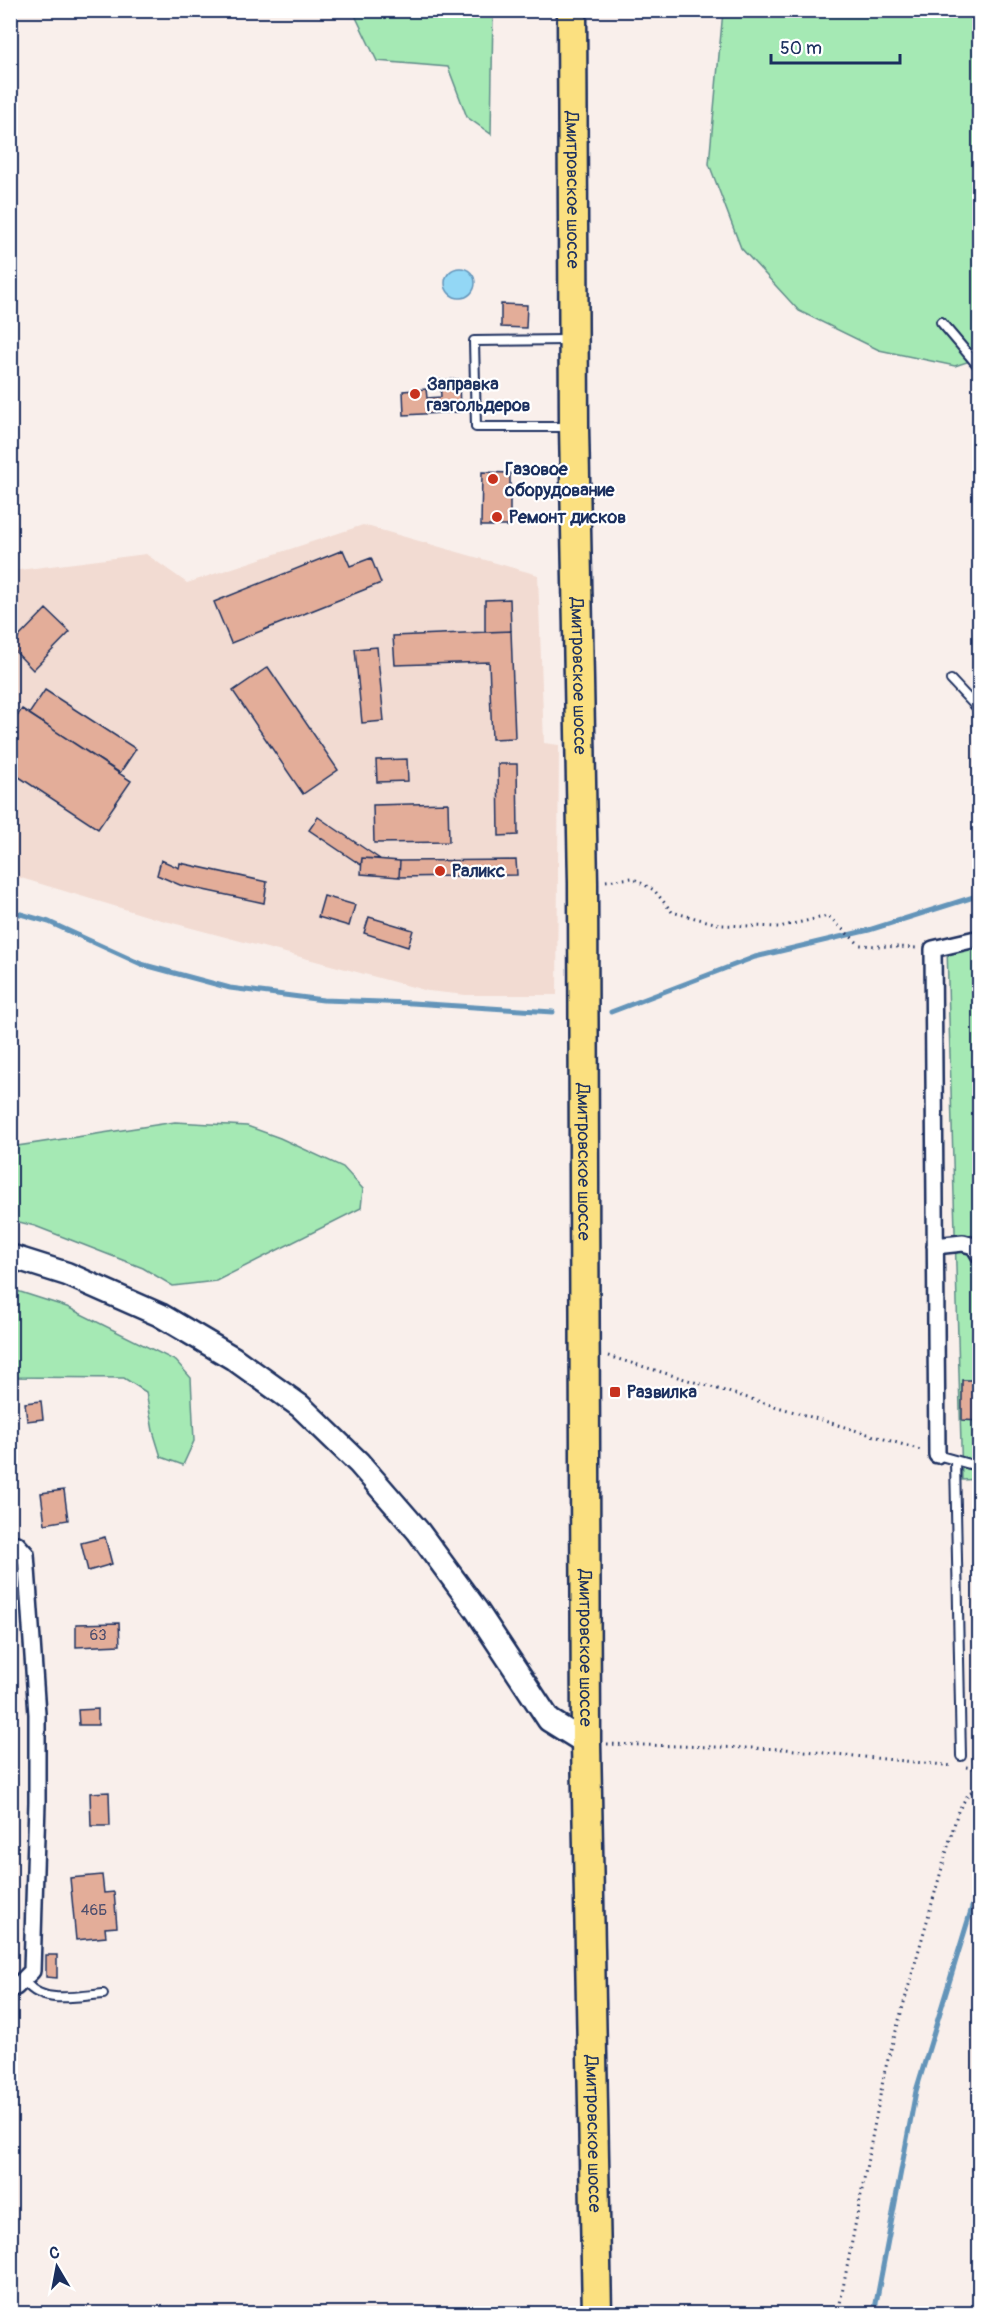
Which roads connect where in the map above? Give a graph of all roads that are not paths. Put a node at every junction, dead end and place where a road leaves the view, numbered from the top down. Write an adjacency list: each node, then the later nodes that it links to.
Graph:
1 (572, 10): 3 (highway, Дмитровское шоссе)
2 (941, 322): 4 (lane)
3 (574, 340): 5 (highway, Дмитровское шоссе); 5 (lane)
4 (980, 368)
5 (574, 427): 16 (highway, Дмитровское шоссе)
6 (951, 680): 7 (lane)
7 (980, 711)
8 (980, 938): 9 (street)
9 (935, 1246): 11 (street); 12 (street)
10 (10, 1256): 16 (street)
11 (980, 1256)
12 (937, 1455): 13 (lane)
13 (955, 1460): 14 (lane); 17 (lane)
14 (980, 1467)
15 (10, 1544): 18 (street)
16 (586, 1743): 21 (highway, Дмитровское шоссе)
17 (961, 1756)
18 (24, 1979): 19 (street); 20 (lane)
19 (10, 1989)
20 (103, 1994)
21 (597, 2313)

